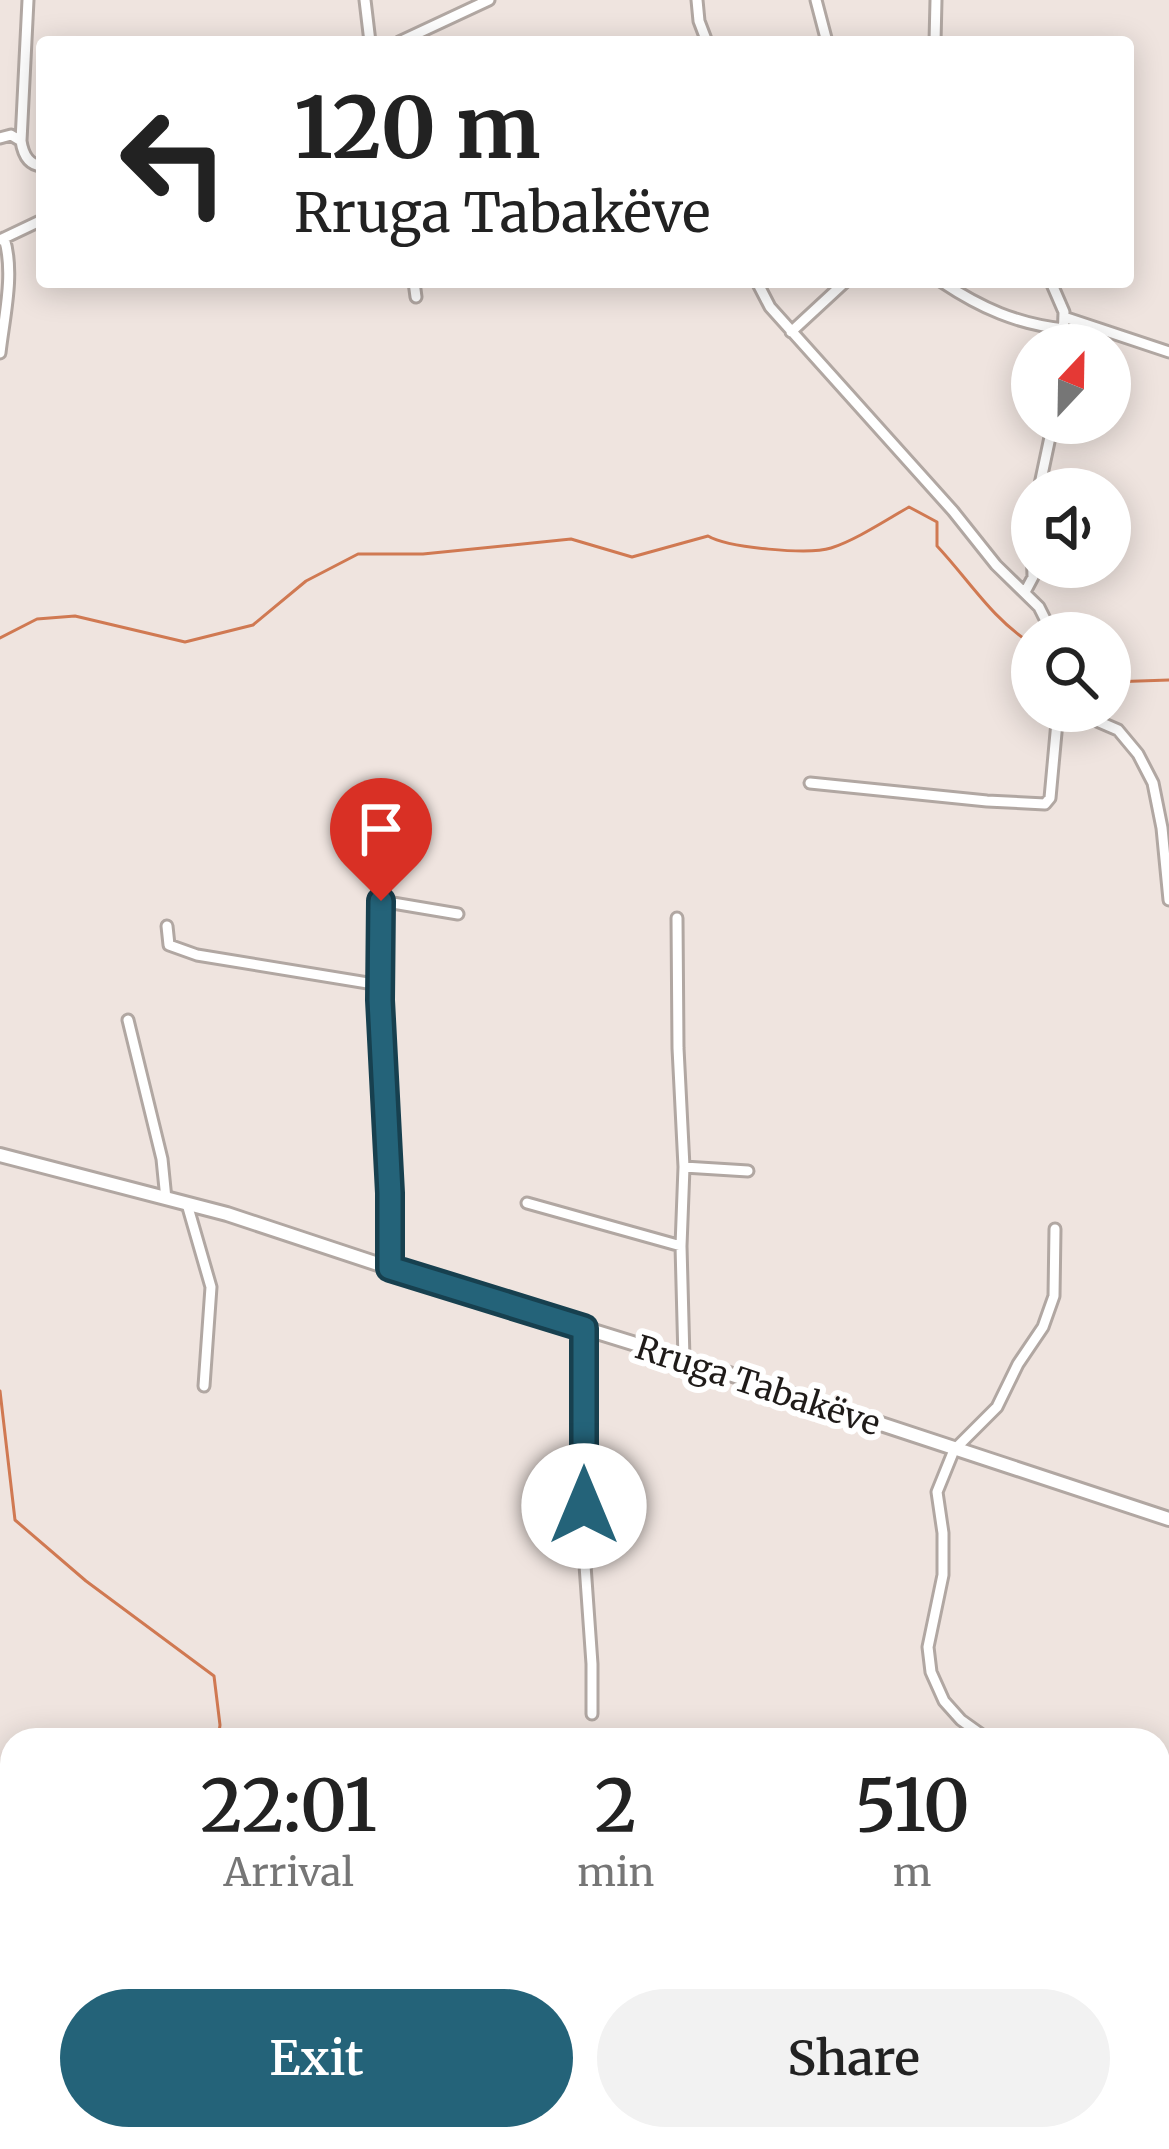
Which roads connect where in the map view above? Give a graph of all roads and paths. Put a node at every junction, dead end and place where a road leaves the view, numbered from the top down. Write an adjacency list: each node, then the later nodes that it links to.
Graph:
1 (28, 0): 13 (street)
2 (365, 0): 7 (street)
3 (489, 0): 8 (street)
4 (698, 0): 9 (street)
5 (816, 0): 10 (street)
6 (936, 0): 11 (street)
7 (369, 36)
8 (413, 36)
9 (705, 36)
10 (825, 36)
11 (935, 36)
12 (0, 138): 13 (street)
13 (22, 141): 14 (street)
14 (36, 165)
15 (36, 223): 16 (street)
16 (2, 239): 26 (street)
17 (415, 288): 22 (street)
18 (760, 288): 24 (street)
19 (838, 288): 24 (street)
20 (951, 288): 23 (street)
21 (1054, 288): 23 (street)
22 (416, 297)
23 (1064, 323): 25 (street)
24 (791, 332): 28 (street)
25 (1169, 352)
26 (0, 353)
27 (1027, 588): 28 (street)
28 (1025, 592): 29 (street)
29 (1041, 612)
30 (1056, 732): 32 (street)
31 (1120, 732): 33 (street)
32 (810, 783)
33 (1169, 900)
34 (458, 914): 37 (street)
35 (677, 918): 40 (street)
36 (167, 926): 37 (street)
37 (380, 985): 47 (street)
38 (128, 1020): 42 (street)
39 (0, 1155): 42 (street, Rruga Tabakëve)
40 (684, 1167): 41 (street); 46 (street)
41 (748, 1172)
42 (166, 1199): 44 (street, Rruga Tabakëve)
43 (527, 1203): 46 (street)
44 (187, 1204): 47 (street, Rruga Tabakëve); 50 (street)
45 (1055, 1229): 51 (street)
46 (681, 1246): 49 (street)
47 (390, 1268): 48 (street, Rruga Tabakëve)
48 (584, 1328): 49 (street, Rruga Tabakëve); 53 (street)
49 (684, 1359): 51 (street, Rruga Tabakëve)
50 (205, 1386)
51 (954, 1450): 52 (street, Rruga Tabakëve); 54 (street)
52 (1169, 1519)
53 (592, 1714)
54 (972, 1728)

